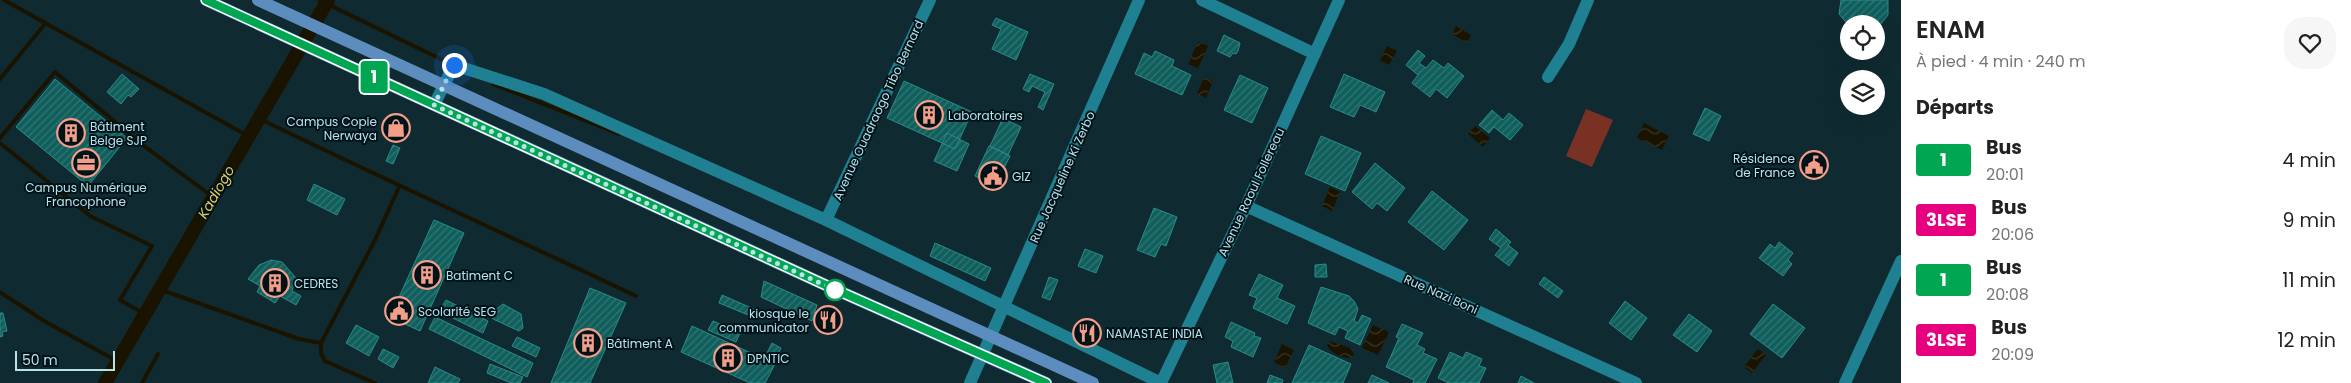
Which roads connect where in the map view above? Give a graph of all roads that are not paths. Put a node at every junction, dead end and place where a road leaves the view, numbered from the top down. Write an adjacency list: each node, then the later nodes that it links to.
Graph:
1 (206, 0): 11 (main road)
2 (258, 0): 10 (main road)
3 (930, 0): 13 (street, Avenue Ouadraogo Tibo Bernard)
4 (1139, 0): 15 (street, Rue Jacqueline Ki Zerbo)
5 (1202, 0): 8 (street)
6 (1339, 0): 8 (street, Avenue Raoul Follereau)
7 (1588, 0): 9 (street)
8 (1315, 54): 12 (street, Avenue Raoul Follereau)
9 (1548, 77)
10 (444, 86): 11 (street); 13 (street); 16 (main road)
11 (434, 105): 17 (main road)
12 (1246, 206): 21 (street, Avenue Raoul Follereau); 22 (street, Rue Nazi Boni)
13 (826, 220): 15 (street)
14 (1901, 261): 23 (street)
15 (1004, 305): 16 (street, Rue Jacqueline Ki Zerbo); 21 (street)
16 (990, 334): 17 (street, Rue Jacqueline Ki Zerbo); 20 (main road)
17 (982, 353): 18 (street, Rue Jacqueline Ki Zerbo); 19 (main road)
18 (970, 383)
19 (1046, 383)
20 (1093, 383)
21 (1161, 383)
22 (1636, 383)
23 (1845, 383)

